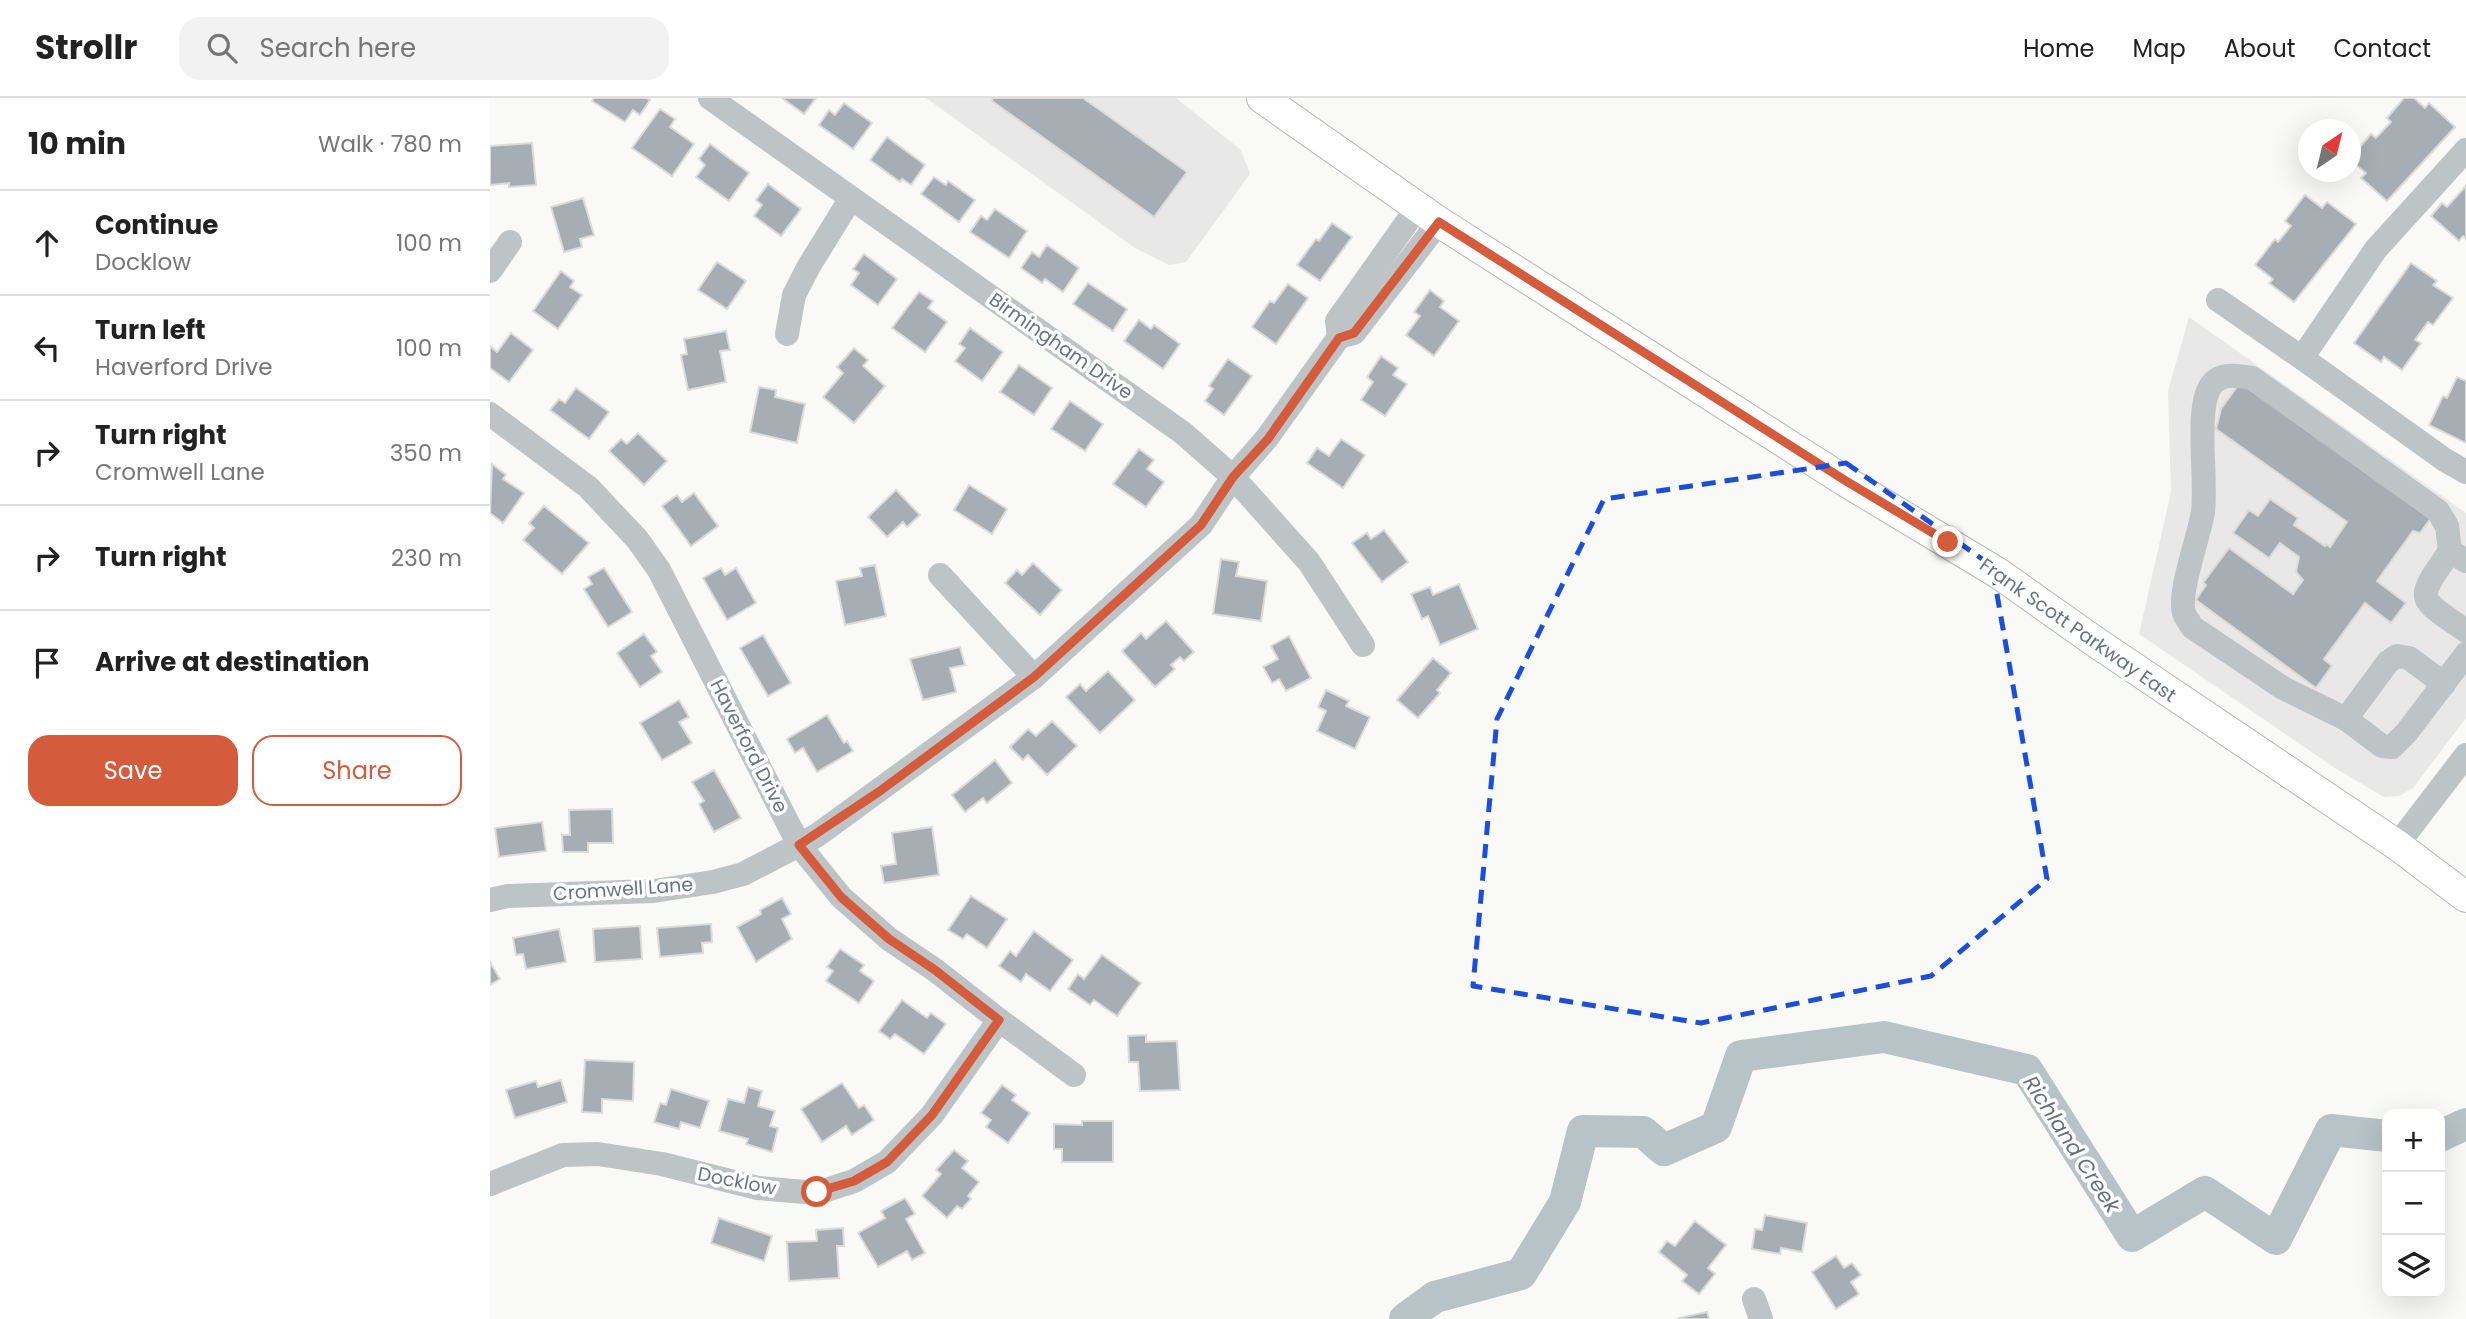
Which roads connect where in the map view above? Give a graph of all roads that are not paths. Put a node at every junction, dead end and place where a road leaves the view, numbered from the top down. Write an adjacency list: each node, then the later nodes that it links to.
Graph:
1 (710, 98): 4 (street, Birmingham Drive)
2 (1262, 98): 5 (main road, Frank Scott Parkway East)
3 (2466, 150): 10 (street)
4 (851, 198): 9 (street); 13 (street, Birmingham Drive)
5 (1428, 215): 13 (street, Cromwell Lane); 24 (main road, Frank Scott Parkway East)
6 (510, 242): 7 (street)
7 (490, 271)
8 (2218, 300): 10 (street)
9 (787, 334)
10 (2302, 358): 12 (street)
11 (490, 414): 23 (street, Haverford Drive)
12 (2466, 472)
13 (1233, 477): 17 (street, Birmingham Drive); 19 (street, Cromwell Lane)
14 (2458, 556): 16 (street); 21 (street)
15 (940, 575): 19 (street)
16 (2466, 631)
17 (1363, 645)
18 (2466, 654): 20 (street)
19 (1034, 677): 23 (street, Cromwell Lane)
20 (2444, 684): 21 (street); 21 (street)
21 (2346, 719)
22 (2466, 755): 24 (street)
23 (799, 845): 26 (street, Cromwell Lane); 27 (street, Haverford Drive)
24 (2397, 845): 25 (main road, Frank Scott Parkway East)
25 (2466, 897)
26 (490, 900)
27 (999, 1020): 28 (street, Haverford Drive); 29 (street, Docklow)
28 (1074, 1075)
29 (490, 1184)

